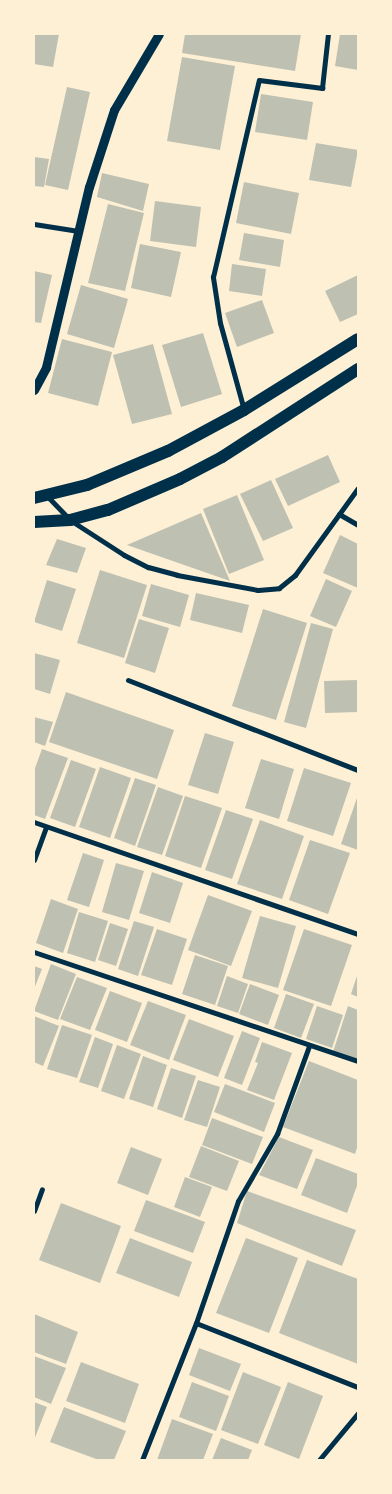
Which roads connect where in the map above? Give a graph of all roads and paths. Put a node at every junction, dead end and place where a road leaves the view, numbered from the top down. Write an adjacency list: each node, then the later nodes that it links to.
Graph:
1 (159, 34): 4 (street)
2 (328, 34): 8 (street)
3 (34, 224): 4 (street)
4 (78, 231): 7 (street)
5 (358, 339): 8 (main road)
6 (358, 369): 13 (main road)
7 (34, 390)
8 (244, 410): 10 (main road)
9 (358, 488): 12 (street)
10 (47, 496): 11 (main road); 13 (street)
11 (34, 498)
12 (339, 514): 13 (street); 15 (street)
13 (70, 520): 14 (main road)
14 (34, 522)
15 (358, 525)
16 (128, 680): 17 (street)
17 (358, 770)
18 (34, 822): 19 (street)
19 (46, 826): 20 (street); 21 (street)
20 (34, 860)
21 (358, 934)
22 (34, 952): 23 (street)
23 (309, 1046): 24 (street); 27 (street)
24 (358, 1061)
25 (42, 1189): 26 (street)
26 (34, 1211)
27 (196, 1324): 28 (street); 30 (street)
28 (358, 1387)
29 (358, 1413): 31 (street)
30 (142, 1460)
31 (319, 1460)

